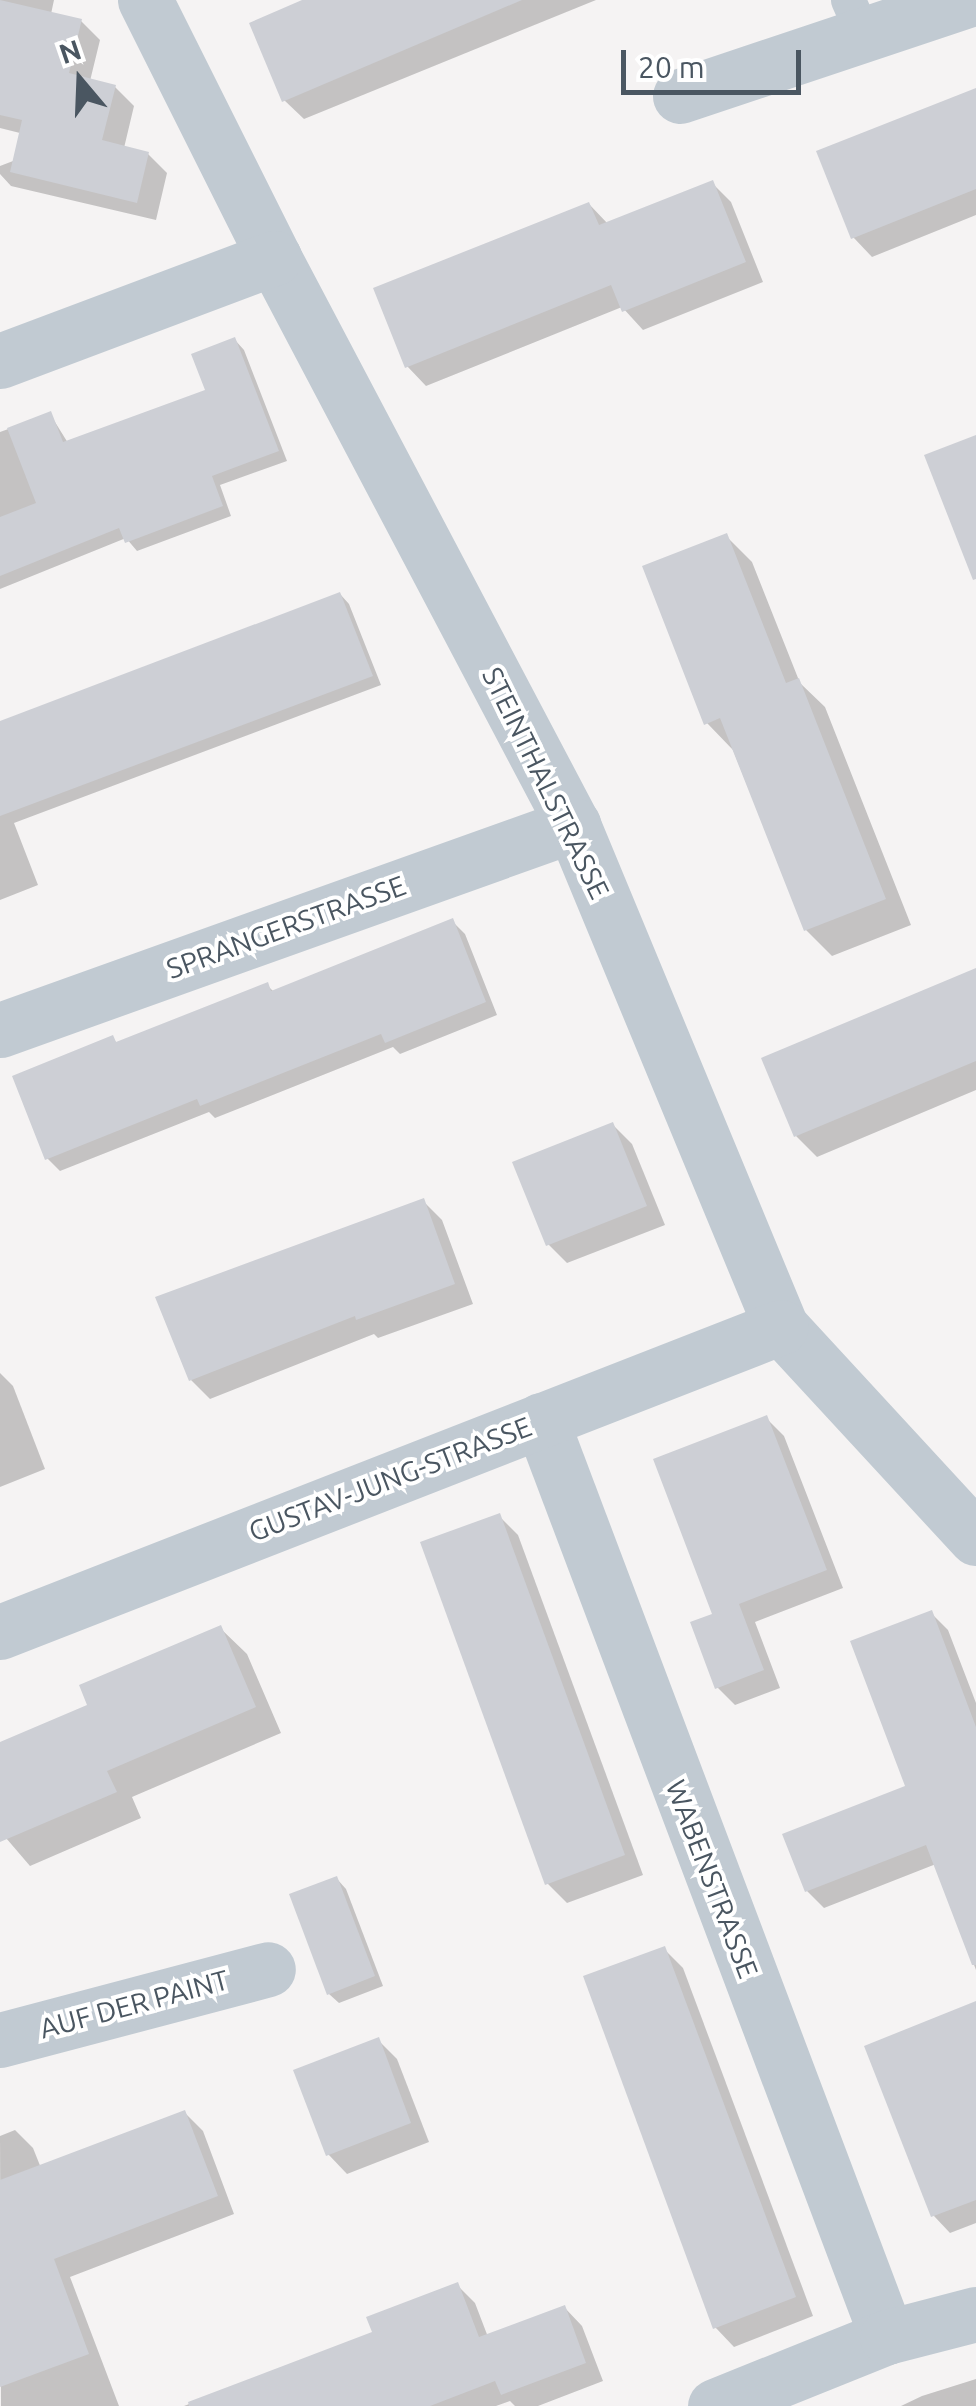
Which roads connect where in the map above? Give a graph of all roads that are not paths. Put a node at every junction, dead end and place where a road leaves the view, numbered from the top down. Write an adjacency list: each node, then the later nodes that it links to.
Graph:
1 (145, 0): 5 (street, STEINTHALSTRASSE)
2 (968, 0): 3 (street)
3 (856, 17): 4 (street)
4 (680, 96)
5 (274, 258): 6 (street); 7 (street, STEINTHALSTRASSE)
6 (0, 361)
7 (573, 825): 8 (street, SPRANGERSTRASSE); 9 (street, STEINTHALSTRASSE)
8 (0, 1030)
9 (781, 1327): 10 (street, GUSTAV-JUNG-STRASSE); 11 (street, STEINTHALSTRASSE)
10 (541, 1420): 12 (street, GUSTAV-JUNG-STRASSE); 16 (street, WABENSTRASSE)
11 (976, 1538)
12 (0, 1632)
13 (268, 1969): 14 (street, AUF DER PAINT)
14 (0, 2040)
15 (976, 2314): 16 (street)
16 (887, 2336): 17 (street)
17 (715, 2406)

